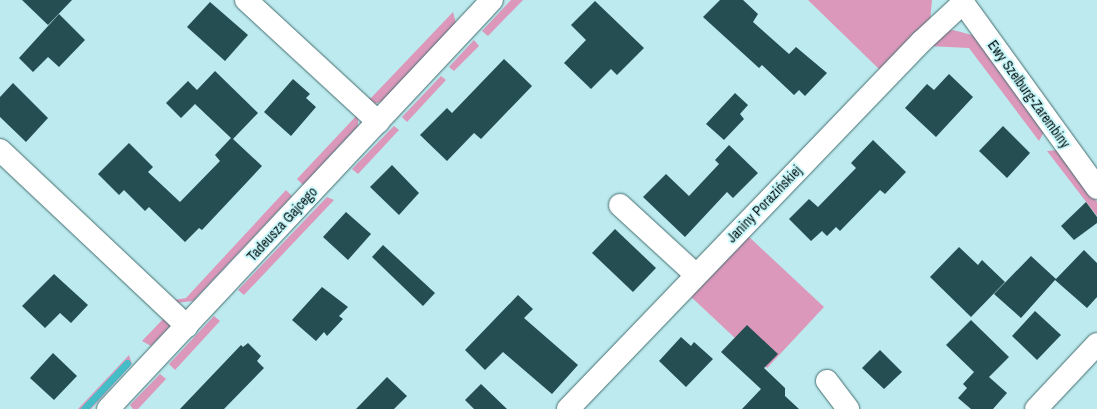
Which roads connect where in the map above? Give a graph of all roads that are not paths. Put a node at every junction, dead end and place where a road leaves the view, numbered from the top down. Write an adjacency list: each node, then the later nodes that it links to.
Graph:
1 (246, 0): 4 (street)
2 (492, 0): 4 (street, Tadeusza Gajcego)
3 (962, 1): 6 (street, Ewy Szelburg-Zarembiny); 8 (street, Janiny Porazińskiej)
4 (378, 122): 9 (street, Tadeusza Gajcego)
5 (0, 150): 9 (street)
6 (1097, 188)
7 (620, 205): 8 (street)
8 (696, 275): 13 (street, Janiny Porazińskiej)
9 (187, 326): 12 (street, Tadeusza Gajcego)
10 (1097, 344): 15 (street)
11 (827, 381): 14 (street)
12 (108, 409)
13 (568, 409)
14 (848, 409)
15 (1036, 409)

